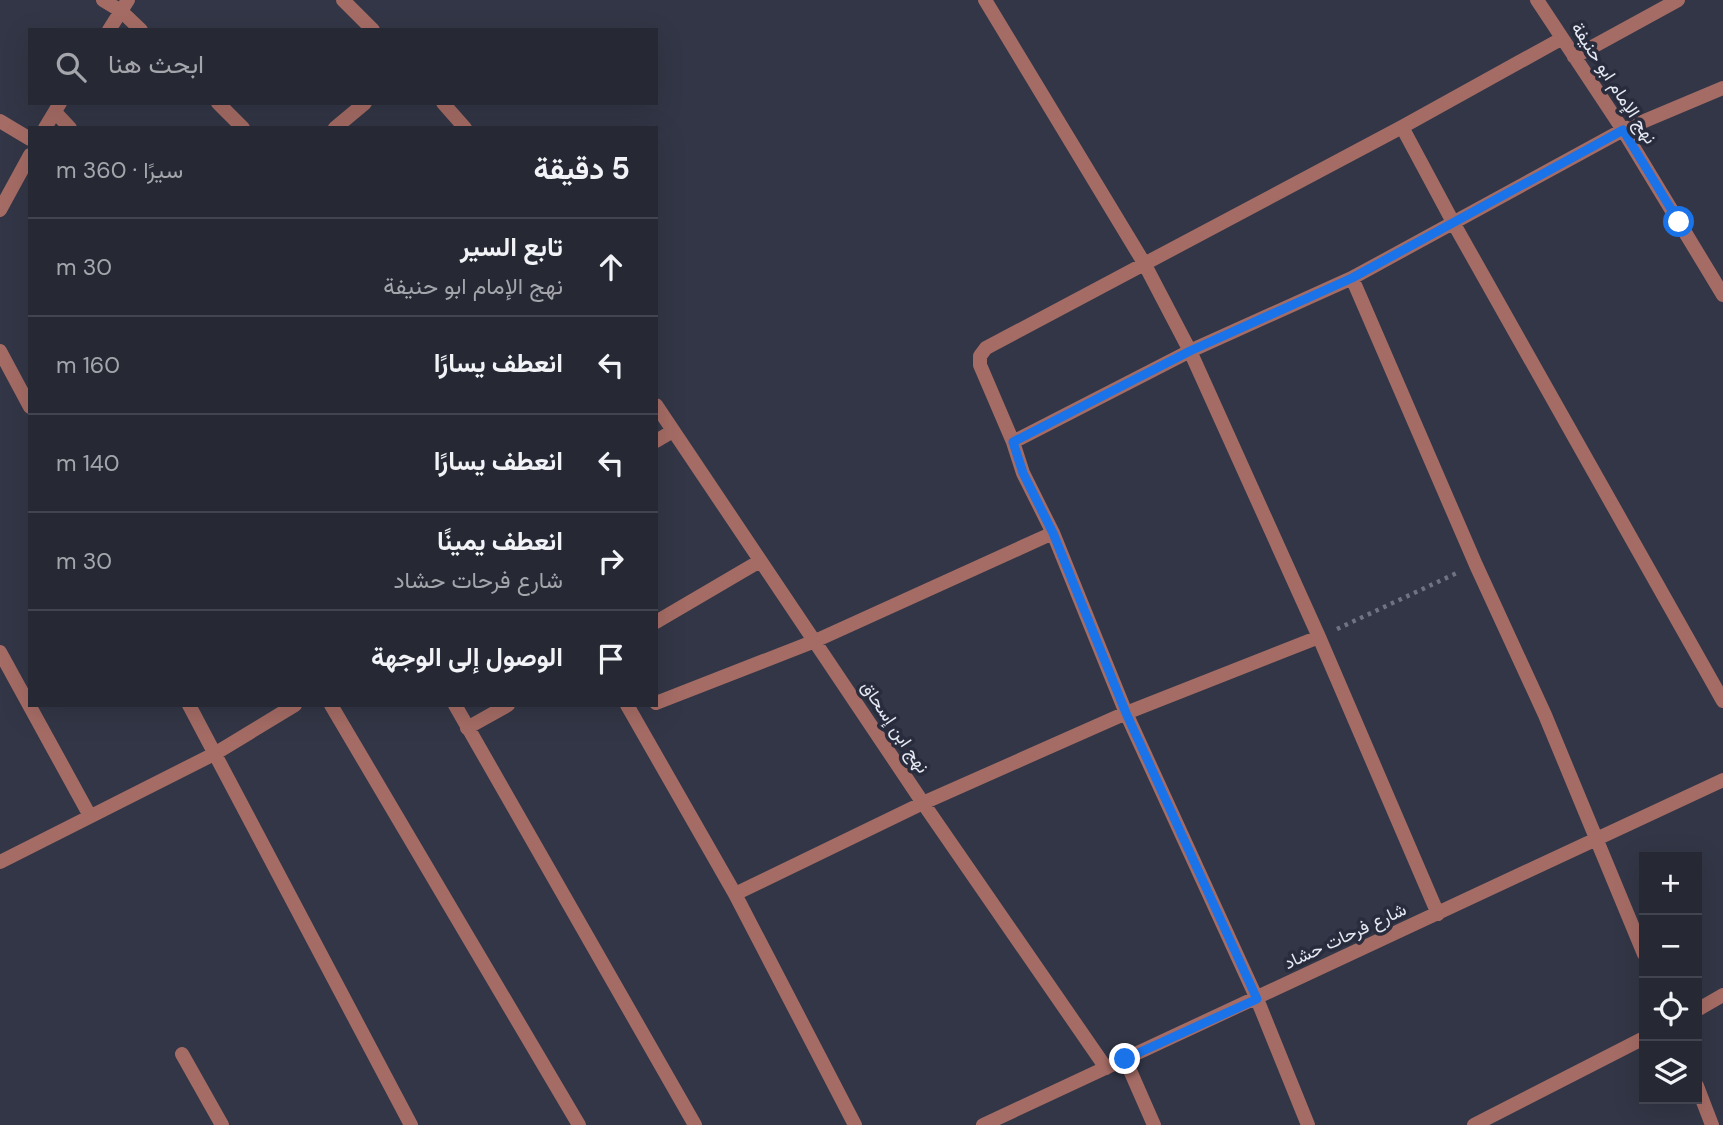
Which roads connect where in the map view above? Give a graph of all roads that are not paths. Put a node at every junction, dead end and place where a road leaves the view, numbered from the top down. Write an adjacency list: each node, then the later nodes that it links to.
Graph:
1 (103, 0): 6 (street)
2 (343, 0): 9 (street)
3 (985, 0): 29 (street)
4 (1537, 0): 10 (street, نهج الإمام ابو حنيفة)
5 (1678, 0): 11 (street)
6 (125, 6): 7 (street); 8 (street)
7 (110, 28)
8 (140, 28)
9 (371, 28)
10 (1561, 39): 11 (street, نهج الإمام ابو حنيفة); 23 (street)
11 (1574, 57): 24 (street, نهج الإمام ابو حنيفة)
12 (1723, 88): 24 (street)
13 (220, 105): 20 (street)
14 (363, 105): 21 (street)
15 (445, 105): 22 (street)
16 (57, 107): 18 (street); 19 (street)
17 (0, 121): 25 (street)
18 (46, 126)
19 (69, 126)
20 (241, 126)
21 (337, 126)
22 (463, 126)
23 (1402, 127): 28 (street); 29 (street)
24 (1623, 130): 28 (street); 31 (street, نهج الإمام ابو حنيفة)
25 (28, 138)
26 (28, 159): 27 (street)
27 (0, 210)
28 (1454, 223): 30 (street); 45 (street)
29 (1144, 263): 33 (street); 38 (street)
30 (1352, 278): 33 (street); 61 (street)
31 (1723, 295)
32 (0, 351): 34 (street)
33 (1190, 351): 38 (street); 42 (street)
34 (28, 403)
35 (658, 408): 36 (street, نهج ابن إسحاق)
36 (673, 431): 37 (street); 40 (street, نهج ابن إسحاق)
37 (658, 440)
38 (1013, 442): 39 (street)
39 (1053, 533): 43 (street); 55 (street)
40 (760, 561): 41 (street); 43 (street, نهج ابن إسحاق)
41 (658, 621)
42 (1319, 637): 55 (street); 64 (street)
43 (815, 641): 46 (street); 59 (street, نهج ابن إسحاق)
44 (0, 652): 47 (street)
45 (1723, 701)
46 (658, 702)
47 (28, 703)
48 (30, 707): 60 (street)
49 (190, 707): 57 (street)
50 (292, 707): 57 (street)
51 (332, 707): 76 (street)
52 (456, 707): 56 (street)
53 (504, 707): 56 (street)
54 (630, 709): 63 (street)
55 (1126, 713): 59 (street); 67 (street)
56 (467, 728): 77 (street)
57 (215, 753): 60 (street); 75 (street)
58 (1723, 780): 61 (street, شارع فرحات حشاد)
59 (923, 803): 63 (street); 72 (street, نهج ابن إسحاق)
60 (90, 816): 62 (street)
61 (1596, 838): 64 (street, شارع فرحات حشاد); 65 (street)
62 (0, 862)
63 (735, 894): 78 (street)
64 (1438, 914): 67 (street, شارع فرحات حشاد)
65 (1639, 942)
66 (1723, 995): 68 (street)
67 (1257, 999): 71 (street, شارع فرحات حشاد); 81 (street)
68 (1702, 1007)
69 (1639, 1041): 82 (street)
70 (183, 1054): 74 (street)
71 (1125, 1059): 72 (street, شارع فرحات حشاد); 80 (street)
72 (1106, 1068): 79 (street, شارع فرحات حشاد)
73 (1702, 1099): 83 (street)
74 (222, 1125)
75 (411, 1125)
76 (579, 1125)
77 (695, 1125)
78 (855, 1125)
79 (983, 1125)
80 (1154, 1125)
81 (1308, 1125)
82 (1474, 1125)
83 (1712, 1125)

